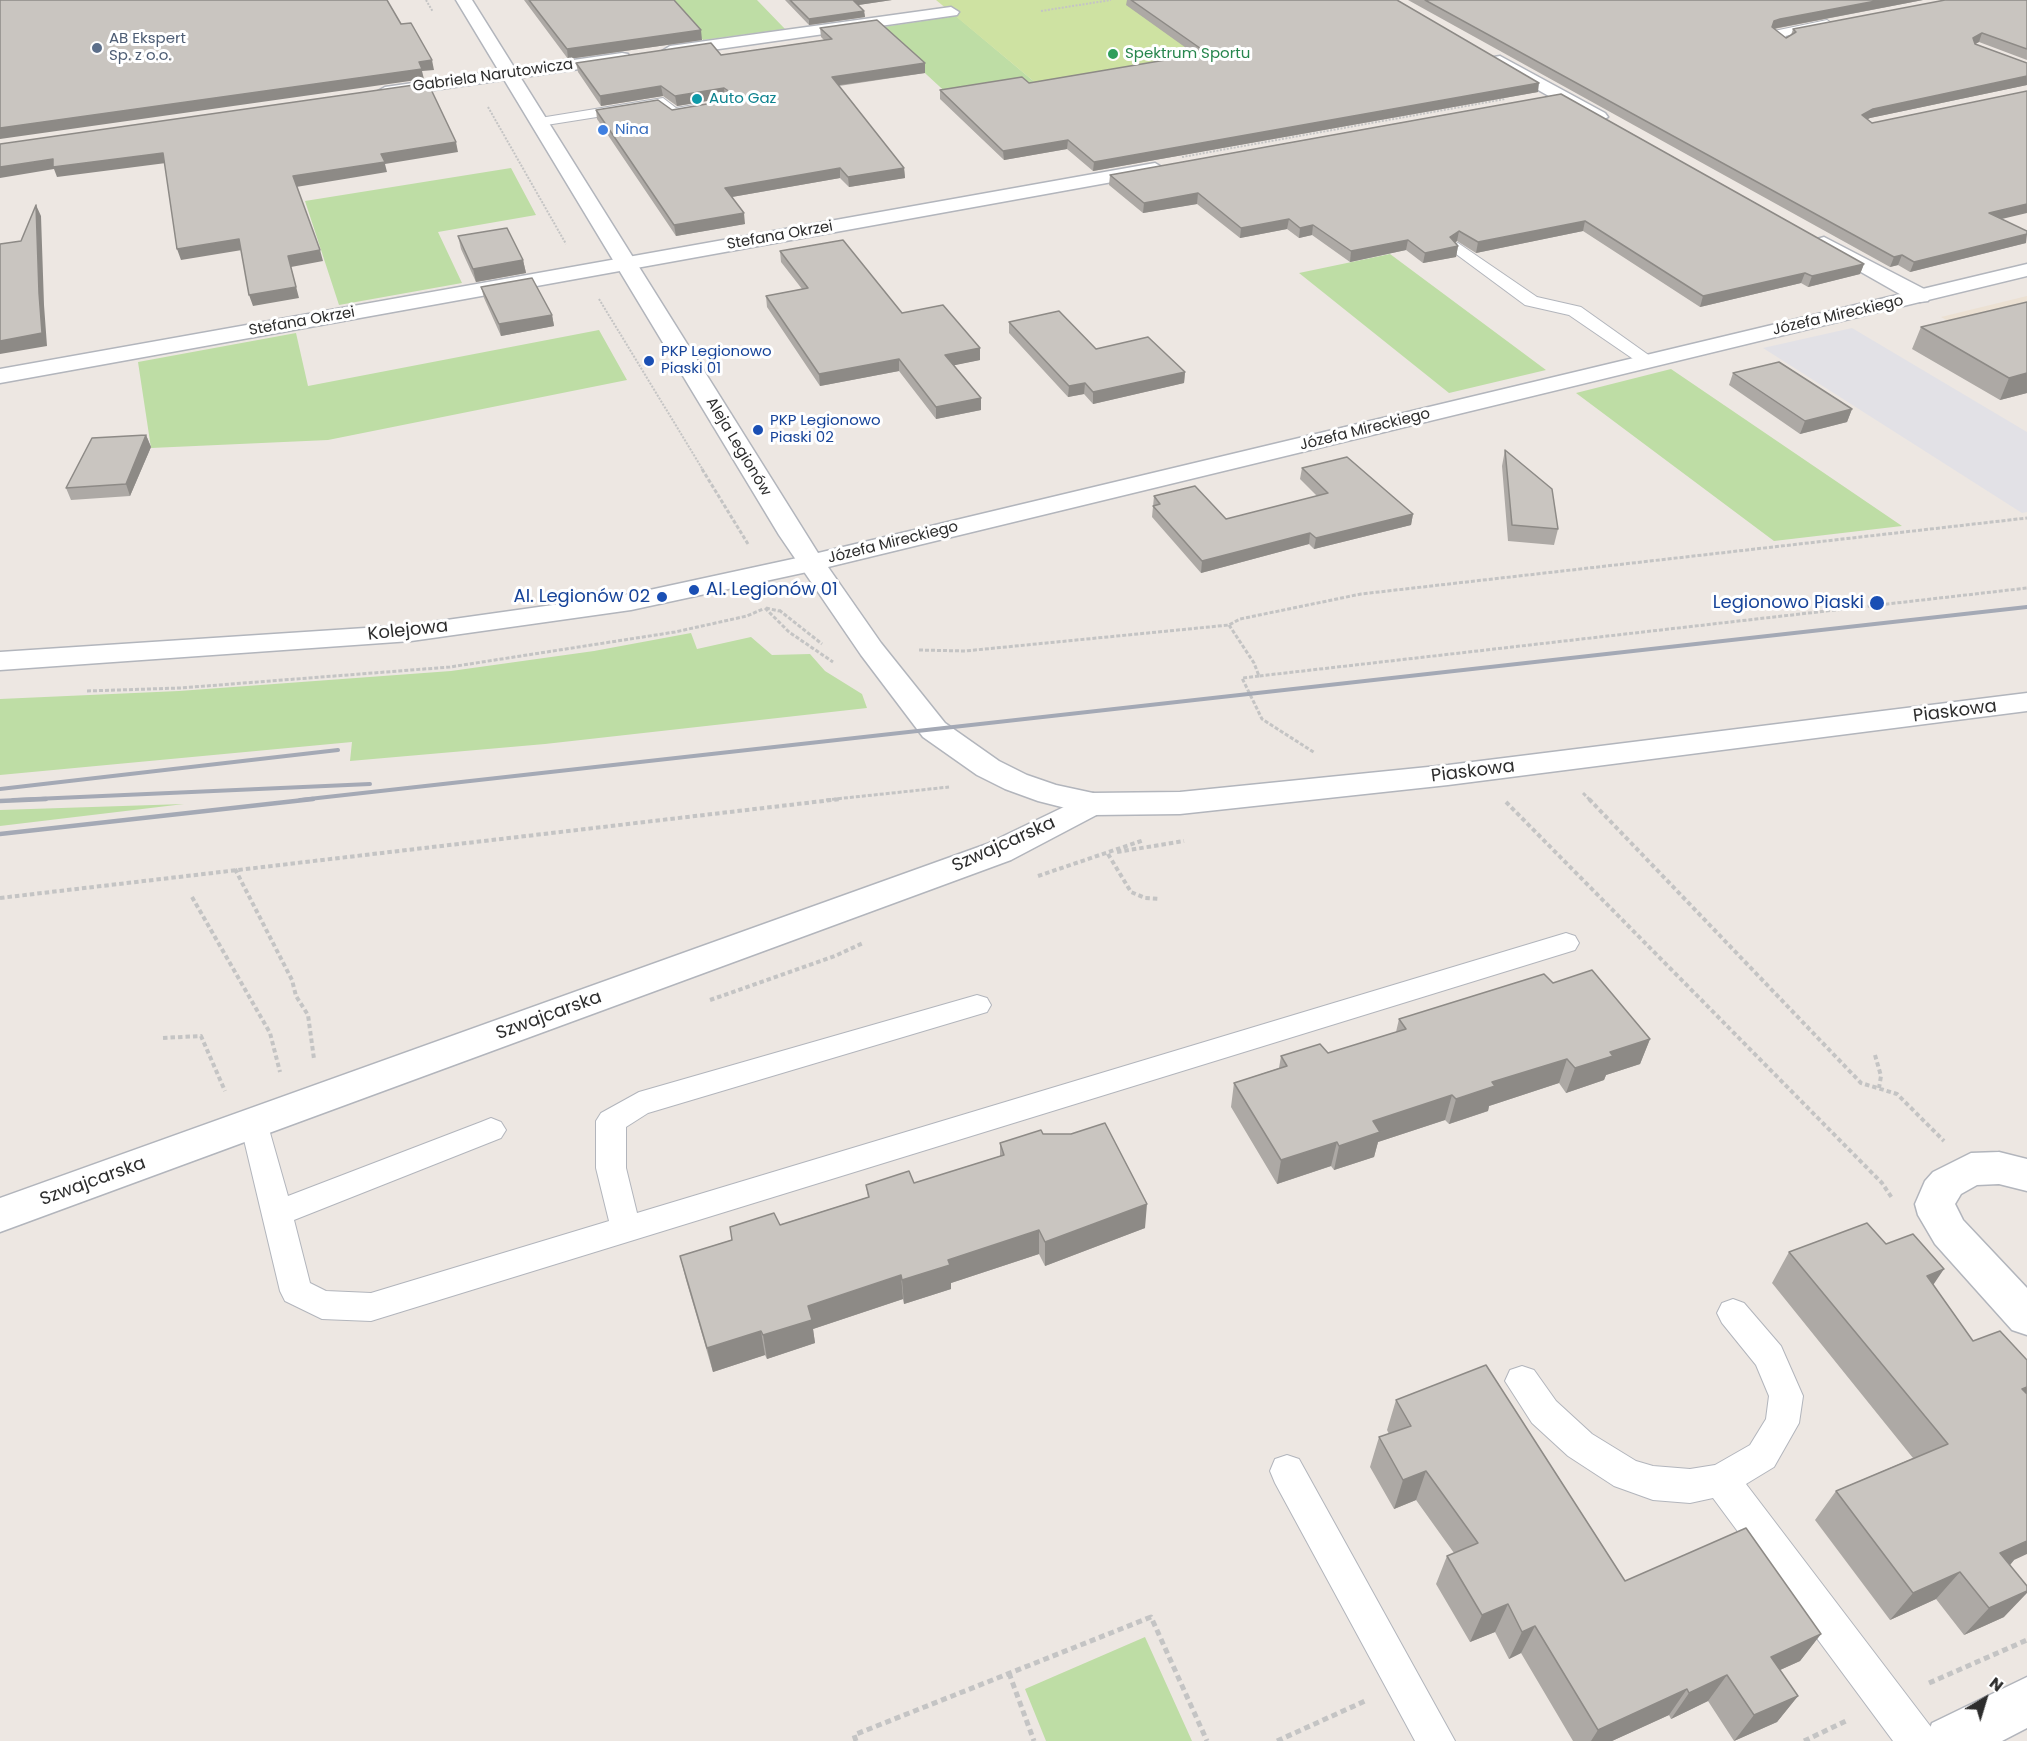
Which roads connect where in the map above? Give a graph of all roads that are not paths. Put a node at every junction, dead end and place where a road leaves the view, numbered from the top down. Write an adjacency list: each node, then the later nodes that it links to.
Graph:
1 (464, 0): 6 (street, Aleja Legionów)
2 (951, 12): 6 (street, Gabriela Narutowicza)
3 (1838, 22): 4 (lane)
4 (1785, 41)
5 (1480, 50): 8 (street)
6 (510, 74): 7 (street, Gabriela Narutowicza); 11 (street, Aleja Legionów)
7 (366, 95)
8 (1561, 95): 9 (street); 12 (street)
9 (1526, 102)
10 (704, 108): 11 (lane)
11 (540, 122): 16 (street, Aleja Legionów)
12 (1618, 127)
13 (1175, 165): 16 (street, Stefana Okrzei)
14 (1810, 235): 18 (street)
15 (1458, 248): 19 (lane)
16 (626, 263): 20 (street, Stefana Okrzei); 21 (street, Aleja Legionów)
17 (2027, 270): 18 (street, Józefa Mireckiego)
18 (1920, 296): 19 (street, Józefa Mireckiego)
19 (1648, 362): 21 (street, Józefa Mireckiego)
20 (0, 376)
21 (811, 563): 22 (street, Kolejowa); 24 (street, Aleja Legionów)
22 (0, 661)
23 (2027, 702): 25 (street, Piaskowa)
24 (934, 730): 25 (street, Piaskowa)
25 (1093, 804): 28 (street, Szwajcarska)
26 (1566, 943): 33 (lane)
27 (977, 1005): 33 (lane)
28 (255, 1123): 31 (lane); 32 (street, Szwajcarska)
29 (490, 1130): 31 (lane)
30 (2027, 1175): 35 (street)
31 (277, 1213): 33 (lane)
32 (0, 1215)
33 (626, 1229)
34 (1733, 1313): 38 (lane)
35 (2027, 1317)
36 (1522, 1381): 38 (lane)
37 (1287, 1472): 40 (lane)
38 (1721, 1480): 41 (lane)
39 (2027, 1702): 42 (street)
40 (1436, 1741)
41 (1917, 1741)
42 (1950, 1741)

